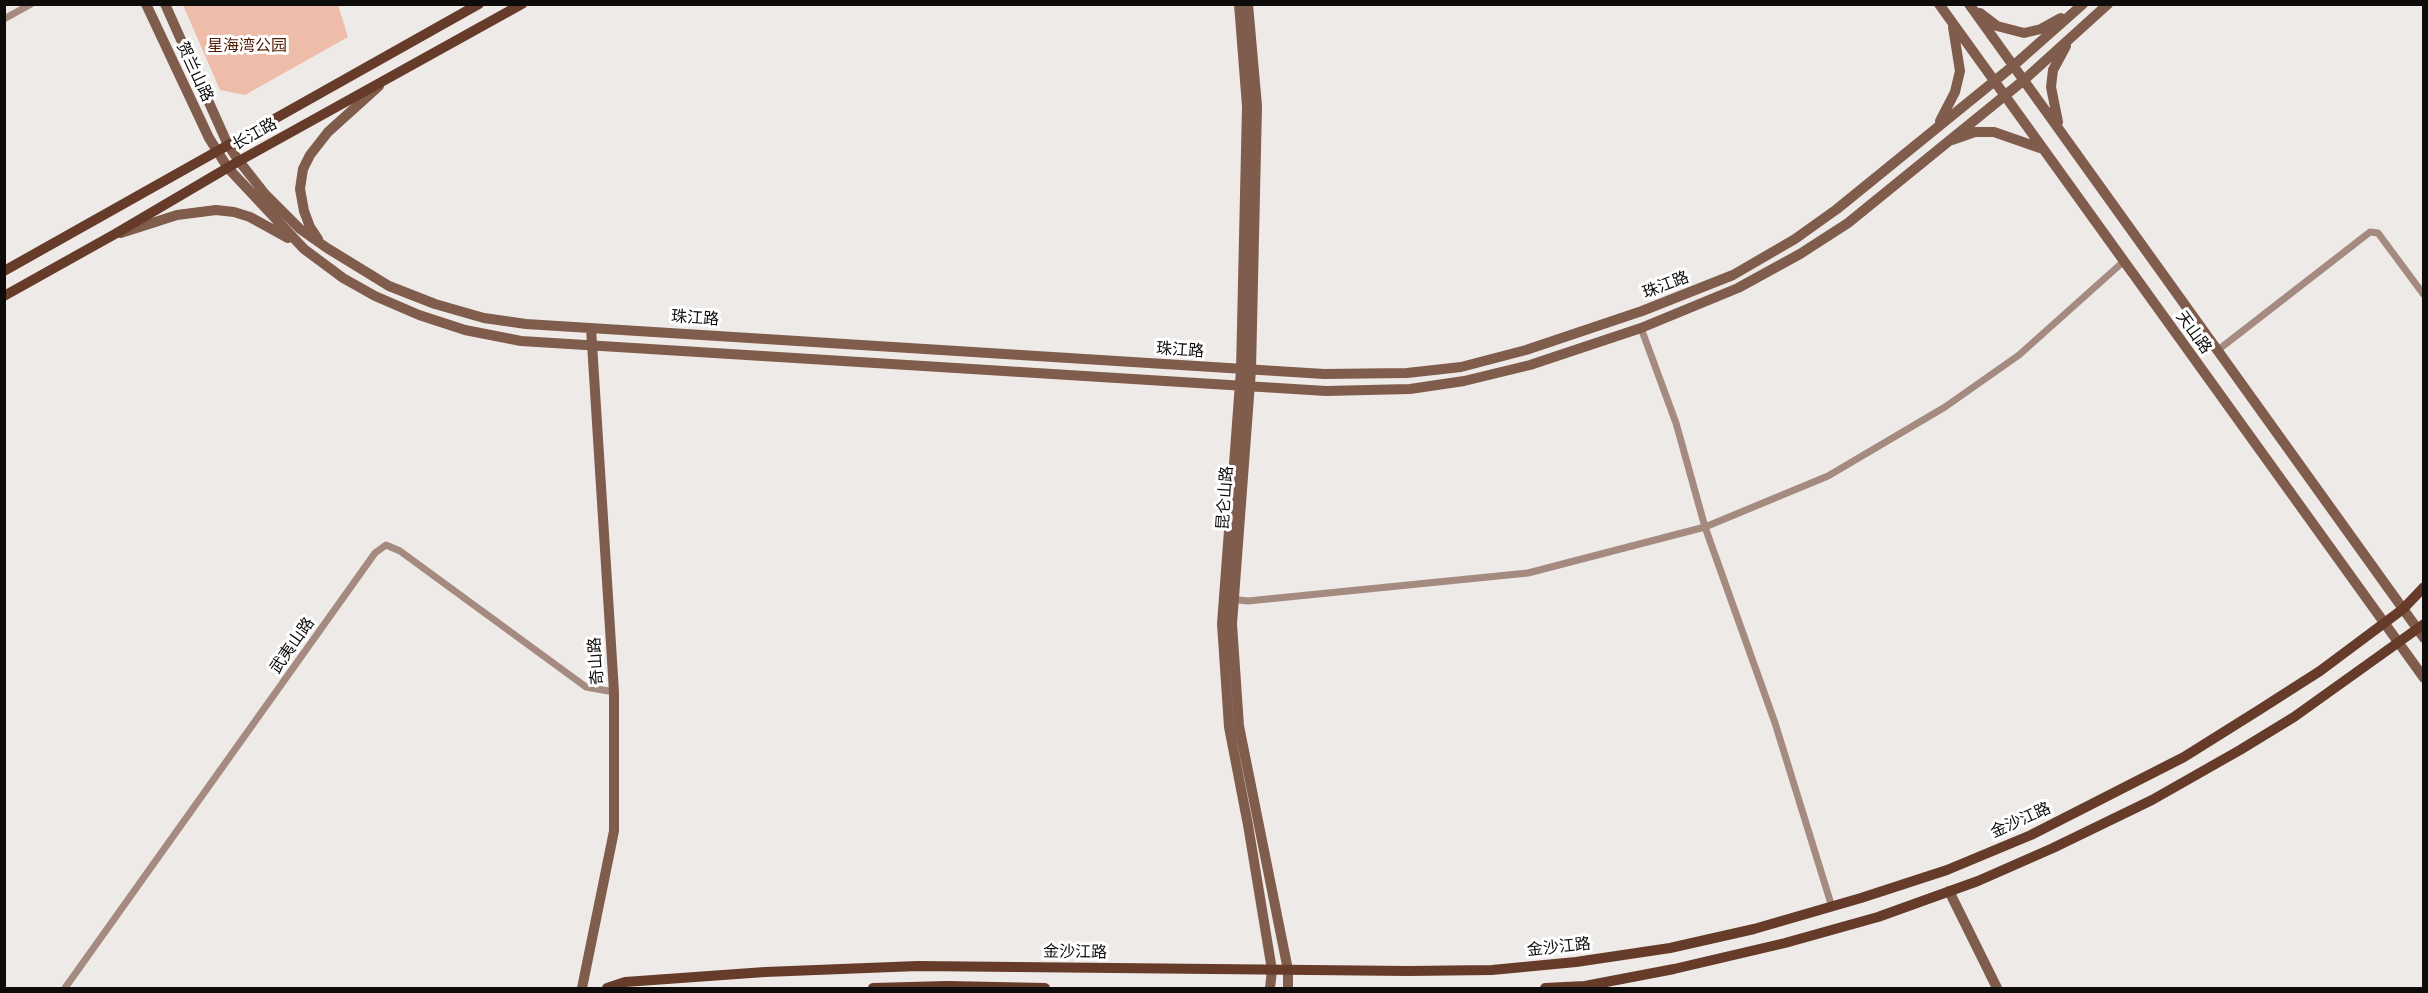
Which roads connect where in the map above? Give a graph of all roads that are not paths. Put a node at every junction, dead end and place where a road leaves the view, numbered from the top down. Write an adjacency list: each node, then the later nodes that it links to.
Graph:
1 (31, 4): 12 (street)
2 (146, 4): 25 (main road, 贺兰山路)
3 (165, 4): 23 (main road, 贺兰山路)
4 (479, 4): 23 (main road, 长江路)
5 (522, 4): 17 (main road, 长江路)
6 (1239, 4): 39 (main road, 昆仑山路)
7 (1248, 4): 39 (main road, 昆仑山路)
8 (1939, 4): 13 (main road, 天山路)
9 (2082, 4): 11 (main road); 15 (main road, 珠江路)
10 (2108, 4): 14 (main road)
11 (1970, 6): 15 (main road, 天山路)
12 (4, 19)
13 (1951, 21): 18 (main road, 天山路); 20 (main road)
14 (2070, 39): 16 (main road); 21 (main road)
15 (2013, 66): 16 (main road, 天山路); 18 (main road, 珠江路)
16 (2024, 80): 19 (main road); 21 (main road, 天山路)
17 (384, 81): 26 (main road, 长江路); 29 (main road)
18 (1993, 82): 19 (main road, 天山路); 20 (main road, 珠江路)
19 (2003, 96): 22 (main road); 24 (main road, 天山路)
20 (1934, 131): 39 (main road, 珠江路)
21 (2060, 131): 38 (main road, 天山路)
22 (1944, 144): 24 (main road); 36 (main road)
23 (228, 145): 25 (main road, 长江路); 26 (main road, 珠江路)
24 (2040, 148): 31 (main road, 天山路)
25 (217, 151): 27 (main road, 贺兰山路); 32 (main road, 长江路)
26 (239, 161): 27 (main road, 长江路); 29 (main road, 珠江路)
27 (228, 168): 28 (main road, 长江路); 30 (main road, 贺兰山路)
28 (115, 234): 30 (main road); 34 (main road, 长江路)
29 (327, 248): 35 (main road, 珠江路)
30 (304, 249): 37 (main road)
31 (2123, 262): 41 (street); 45 (main road, 天山路)
32 (4, 271)
33 (2424, 295): 38 (street)
34 (4, 296)
35 (591, 328): 37 (main road, 奇山路); 39 (main road, 珠江路)
36 (1641, 328): 40 (main road); 41 (street)
37 (592, 344): 40 (main road); 49 (main road, 奇山路)
38 (2217, 350): 44 (main road, 天山路)
39 (1246, 370): 40 (main road, 昆仑山路)
40 (1245, 388): 43 (main road, 昆仑山路); 53 (main road, 昆仑山路)
41 (1705, 527): 43 (street); 51 (street)
42 (2424, 587): 44 (main road, 金沙江路)
43 (1224, 598): 52 (main road, 昆仑山路)
44 (2403, 609): 45 (main road, 金沙江路); 46 (main road, 天山路)
45 (2383, 624): 47 (main road, 天山路); 51 (main road, 金沙江路)
46 (2422, 630): 47 (main road)
47 (2398, 643): 48 (main road, 天山路); 50 (main road)
48 (2424, 678)
49 (614, 692): 54 (street, 武夷山路); 55 (main road, 奇山路)
50 (1949, 891): 61 (main road); 62 (main road)
51 (1832, 907): 53 (main road, 金沙江路)
52 (1272, 970): 53 (main road, 金沙江路); 56 (main road, 金沙江路); 59 (main road, 昆仑山路)
53 (1288, 970): 60 (main road, 昆仑山路)
54 (65, 988)
55 (582, 988)
56 (607, 988)
57 (873, 988): 58 (main road)
58 (1045, 988)
59 (1270, 988)
60 (1288, 988)
61 (1545, 988)
62 (1997, 988)

